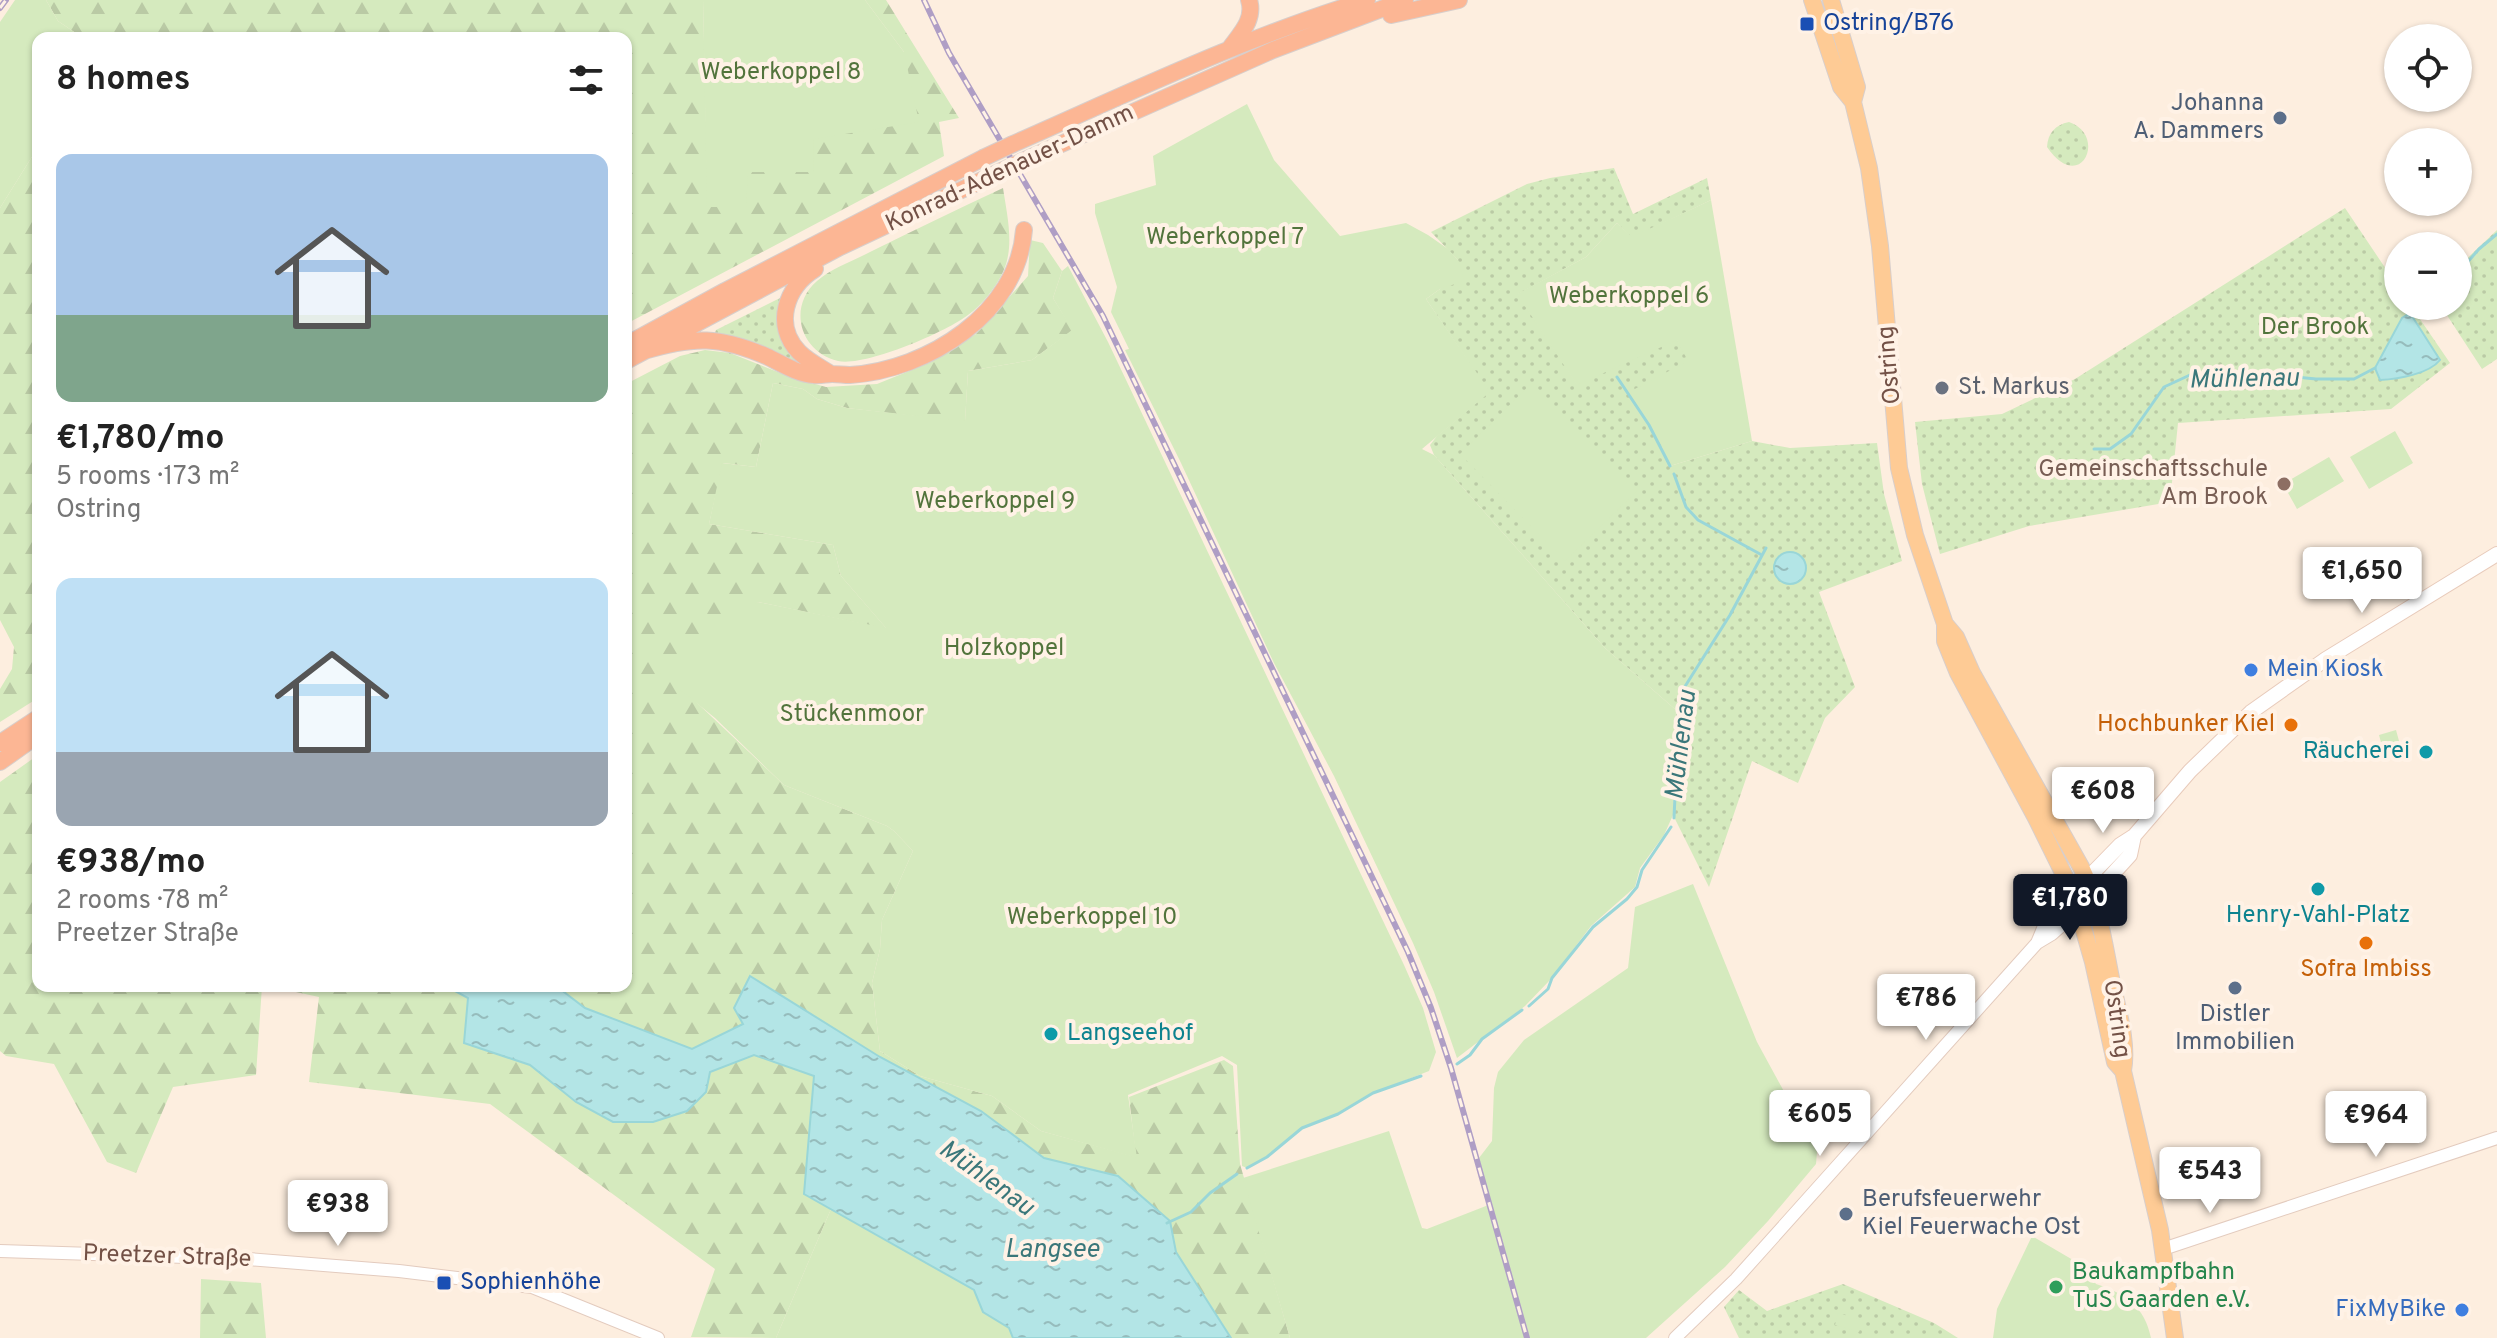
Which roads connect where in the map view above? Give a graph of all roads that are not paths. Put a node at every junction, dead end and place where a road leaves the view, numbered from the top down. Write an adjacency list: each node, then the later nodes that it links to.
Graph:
1 (1249, 0): 9 (highway)
2 (1341, 0): 8 (highway)
3 (1367, 0): 8 (highway, Konrad-Adenauer-Damm)
4 (1405, 0): 10 (highway, Konrad-Adenauer-Damm)
5 (1459, 0): 10 (highway)
6 (1812, 0): 11 (main road, Ostring)
7 (1831, 0): 11 (main road, Ostring)
8 (1299, 22): 9 (highway, Konrad-Adenauer-Damm)
9 (1228, 50): 14 (highway, Konrad-Adenauer-Damm, bridge)
10 (1273, 50): 13 (highway, Konrad-Adenauer-Damm, bridge)
11 (1853, 102): 19 (main road, Ostring)
12 (1024, 230): 17 (highway)
13 (840, 247): 15 (highway, Konrad-Adenauer-Damm); 17 (highway)
14 (632, 342)
15 (644, 351): 16 (highway, Konrad-Adenauer-Damm); 17 (highway)
16 (632, 358)
17 (831, 374)
18 (2497, 554): 24 (main road)
19 (1945, 624): 25 (main road, Ostring); 26 (main road, Ostring)
20 (32, 722): 22 (highway)
21 (32, 739): 23 (highway)
22 (0, 743)
23 (0, 762)
24 (2134, 836): 25 (main road); 27 (main road)
25 (2087, 879): 26 (main road); 27 (main road, Ostring)
26 (2073, 893): 28 (main road, Ostring); 29 (street)
27 (2093, 896): 28 (main road); 30 (main road, Ostring)
28 (2079, 910): 29 (street); 30 (main road, Ostring)
29 (2037, 943): 35 (street)
30 (2123, 1071): 32 (main road, Ostring)
31 (2497, 1138): 32 (street)
32 (2163, 1249): 36 (main road, Ostring)
33 (0, 1251): 34 (street, Preetzer Straße)
34 (658, 1338)
35 (1675, 1338)
36 (2175, 1338)

